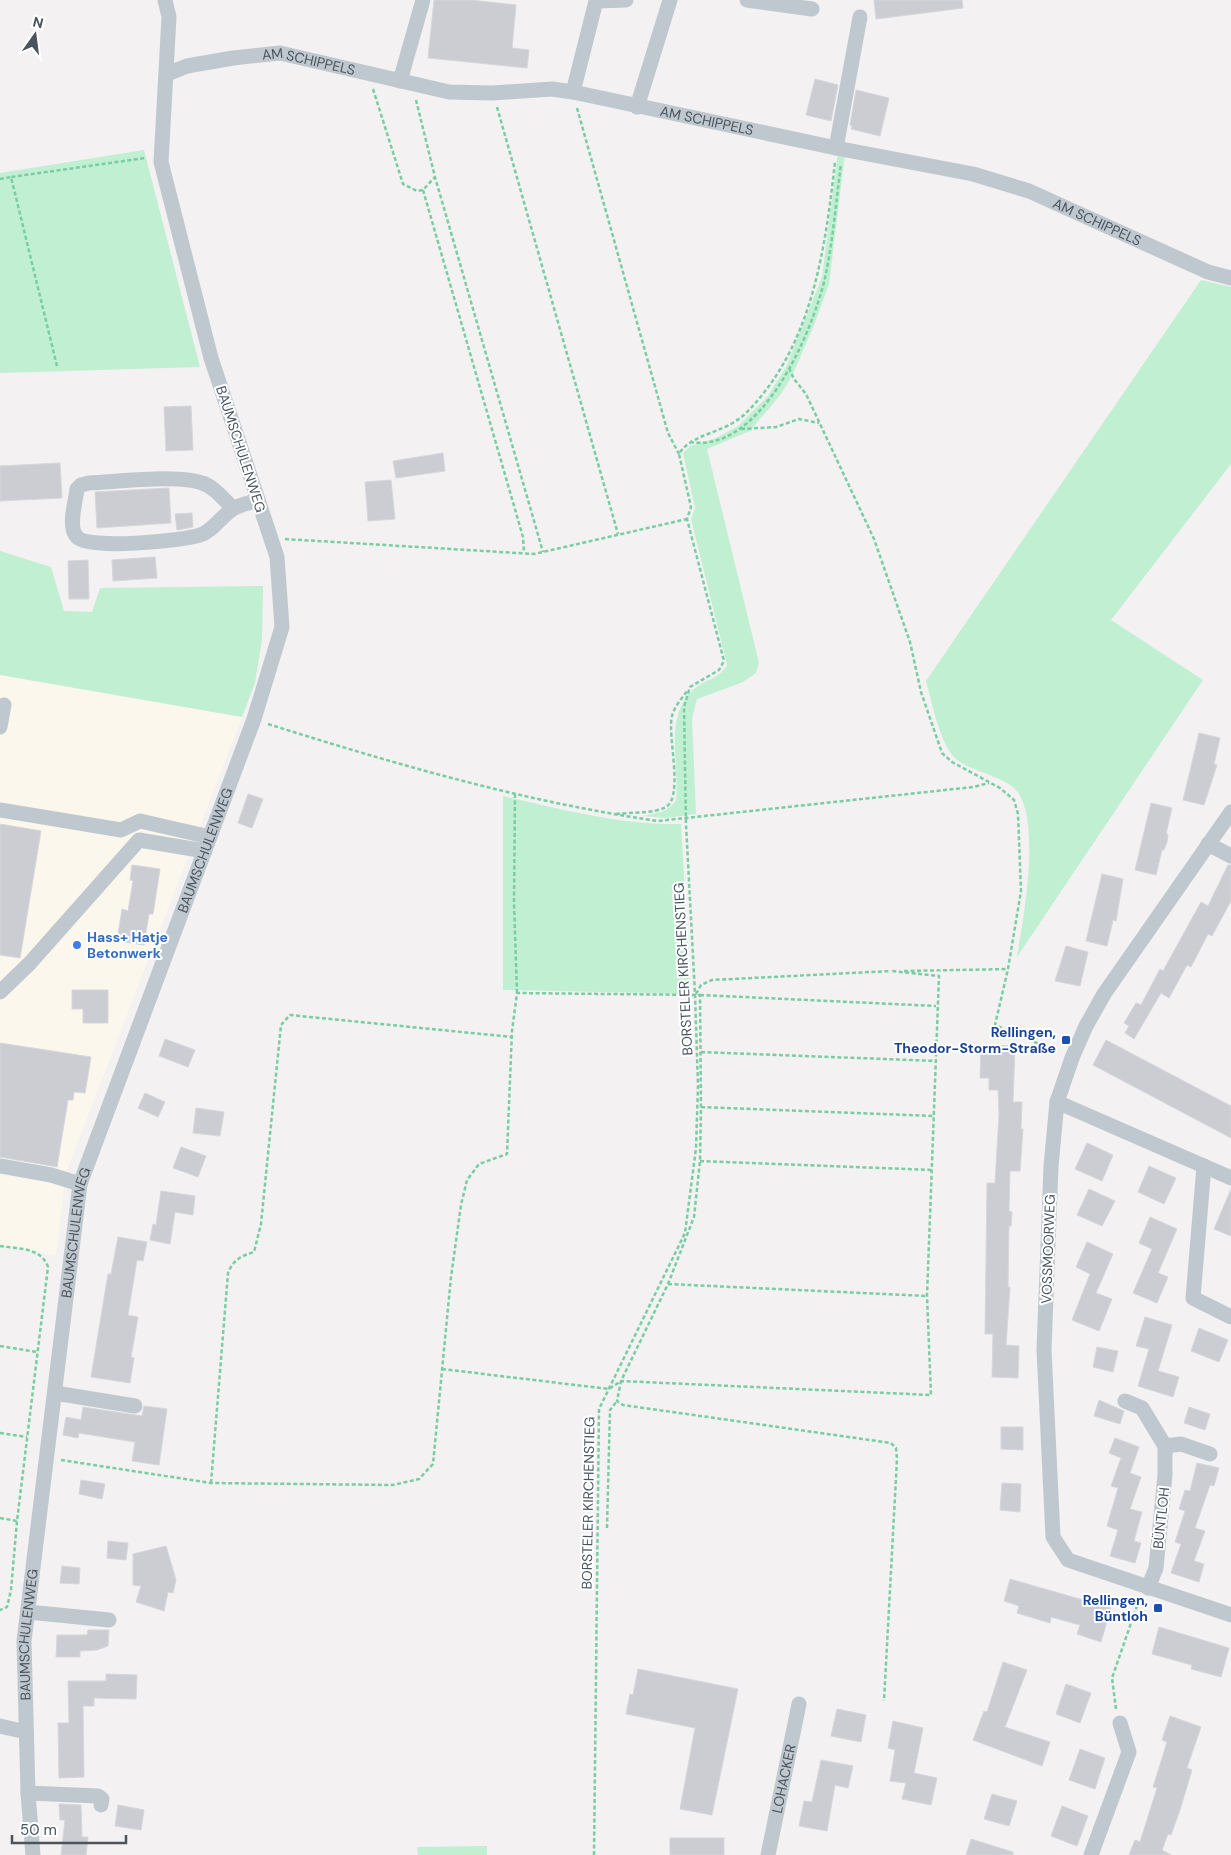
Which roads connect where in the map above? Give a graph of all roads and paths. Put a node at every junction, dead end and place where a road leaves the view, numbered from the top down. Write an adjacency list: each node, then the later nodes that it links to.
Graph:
1 (165, 0): 9 (street, BAUMSCHULENWEG)
2 (423, 0): 11 (street)
3 (626, 0): 6 (street)
4 (670, 0): 14 (street)
5 (747, 0): 7 (street)
6 (591, 1): 12 (street)
7 (812, 9)
8 (860, 17): 15 (street)
9 (167, 74): 10 (street, AM SCHIPPELS); 28 (street, BAUMSCHULENWEG)
10 (366, 74): 11 (street, AM SCHIPPELS); 20 (path)
11 (407, 82): 13 (street, AM SCHIPPELS); 18 (path)
12 (572, 92): 13 (street, AM SCHIPPELS); 14 (street, AM SCHIPPELS); 27 (path)
13 (492, 94): 31 (path)
14 (637, 107): 15 (street, AM SCHIPPELS)
15 (840, 149): 21 (street, AM SCHIPPELS); 23 (path); 26 (path)
16 (147, 166): 17 (path)
17 (11, 177): 19 (path); 22 (path)
18 (435, 177): 20 (path); 33 (path)
19 (0, 178)
20 (424, 190): 34 (path)
21 (1231, 278)
22 (57, 366)
23 (789, 368): 24 (path); 25 (path)
24 (819, 423): 25 (path); 39 (path)
25 (740, 429): 26 (path)
26 (688, 442): 27 (path)
27 (679, 454): 30 (path)
28 (258, 500): 29 (street); 32 (street, BAUMSCHULENWEG)
29 (233, 508): 29 (street)
30 (687, 519): 31 (path); 35 (path)
31 (618, 534): 33 (path)
32 (270, 538): 34 (path); 37 (street, BAUMSCHULENWEG)
33 (543, 552): 34 (path)
34 (524, 553)
35 (690, 687): 43 (path); 44 (path, BORSTELER KIRCHENSTIEG)
36 (4, 705): 38 (street)
37 (254, 719): 40 (path); 45 (street, BAUMSCHULENWEG)
38 (0, 726)
39 (989, 782): 44 (path); 48 (path)
40 (515, 794): 43 (path); 51 (path)
41 (0, 810): 45 (street)
42 (1231, 812): 46 (street, VOSSMOORWEG)
43 (611, 814): 44 (path)
44 (687, 819): 52 (path, BORSTELER KIRCHENSTIEG)
45 (208, 844): 50 (street); 67 (street, BAUMSCHULENWEG)
46 (1208, 844): 47 (street); 57 (street, VOSSMOORWEG)
47 (1231, 856)
48 (1008, 969): 49 (path); 57 (path)
49 (892, 971): 52 (path); 54 (path)
50 (0, 992)
51 (517, 993): 52 (path); 55 (path)
52 (695, 994): 53 (path); 76 (path, BORSTELER KIRCHENSTIEG)
53 (700, 995): 54 (path); 56 (path)
54 (936, 1006): 58 (path)
55 (512, 1037): 74 (path); 86 (path)
56 (701, 1052): 58 (path); 60 (path)
57 (1072, 1058): 59 (street, VOSSMOORWEG)
58 (936, 1061): 61 (path)
59 (1057, 1102): 64 (street); 90 (street, VOSSMOORWEG)
60 (701, 1107): 61 (path); 62 (path)
61 (934, 1116): 65 (path)
62 (700, 1162): 65 (path); 69 (path)
63 (0, 1166): 67 (street)
64 (1204, 1166): 66 (street); 71 (street)
65 (932, 1170): 70 (path)
66 (1231, 1178)
67 (80, 1184): 77 (street, BAUMSCHULENWEG)
68 (0, 1246): 73 (path)
69 (668, 1284): 70 (path); 75 (path)
70 (927, 1296): 75 (path)
71 (1231, 1317)
72 (0, 1346): 73 (path)
73 (37, 1352): 82 (path)
74 (442, 1369): 76 (path); 86 (path)
75 (620, 1381): 76 (path); 78 (path)
76 (609, 1389): 103 (path, BORSTELER KIRCHENSTIEG)
77 (55, 1393): 80 (street); 85 (street, BAUMSCHULENWEG)
78 (617, 1401): 89 (path); 95 (path)
79 (1125, 1401): 83 (street)
80 (135, 1406)
81 (0, 1433): 82 (path)
82 (27, 1437): 88 (path)
83 (1165, 1446): 84 (street); 90 (street, BÜNTLOH)
84 (1210, 1454)
85 (47, 1458): 86 (path); 92 (street, BAUMSCHULENWEG)
86 (211, 1483)
87 (0, 1518): 88 (path)
88 (17, 1521): 91 (path)
89 (607, 1528)
90 (1146, 1587): 93 (street, VOSSMOORWEG); 97 (path)
91 (0, 1610)
92 (28, 1612): 94 (street); 99 (street, BAUMSCHULENWEG)
93 (1231, 1615)
94 (109, 1620)
95 (884, 1701)
96 (799, 1704): 104 (street, LOHACKER)
97 (1120, 1723): 105 (street)
98 (0, 1726): 99 (street)
99 (26, 1732): 100 (street, BAUMSCHULENWEG)
100 (28, 1793): 101 (street); 102 (street, BAUMSCHULENWEG)
101 (102, 1805)
102 (33, 1855)
103 (594, 1855)
104 (768, 1855)
105 (1090, 1855)

